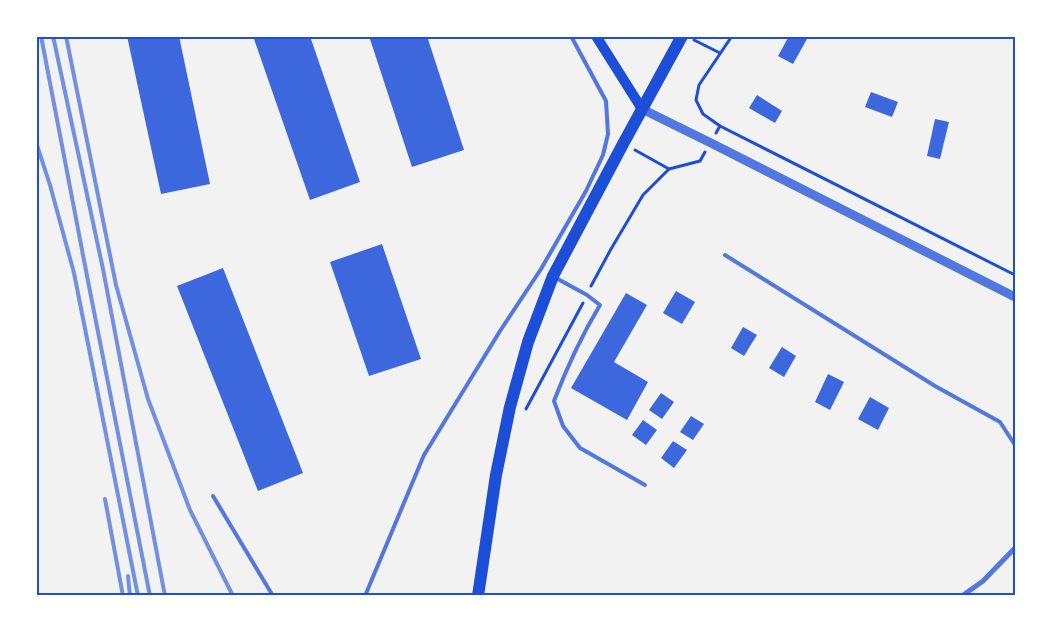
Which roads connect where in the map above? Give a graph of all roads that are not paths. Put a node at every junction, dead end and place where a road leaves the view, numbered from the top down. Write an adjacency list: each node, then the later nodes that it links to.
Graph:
1 (571, 36): 13 (lane)
2 (596, 36): 4 (main road)
3 (684, 36): 4 (main road)
4 (642, 109): 6 (main road); 7 (street)
5 (725, 255): 8 (lane)
6 (553, 276): 9 (lane); 14 (main road)
7 (1015, 297)
8 (1015, 445)
9 (646, 485)
10 (213, 496): 12 (lane)
11 (1015, 548): 15 (street)
12 (273, 596)
13 (365, 596)
14 (478, 596)
15 (962, 596)

